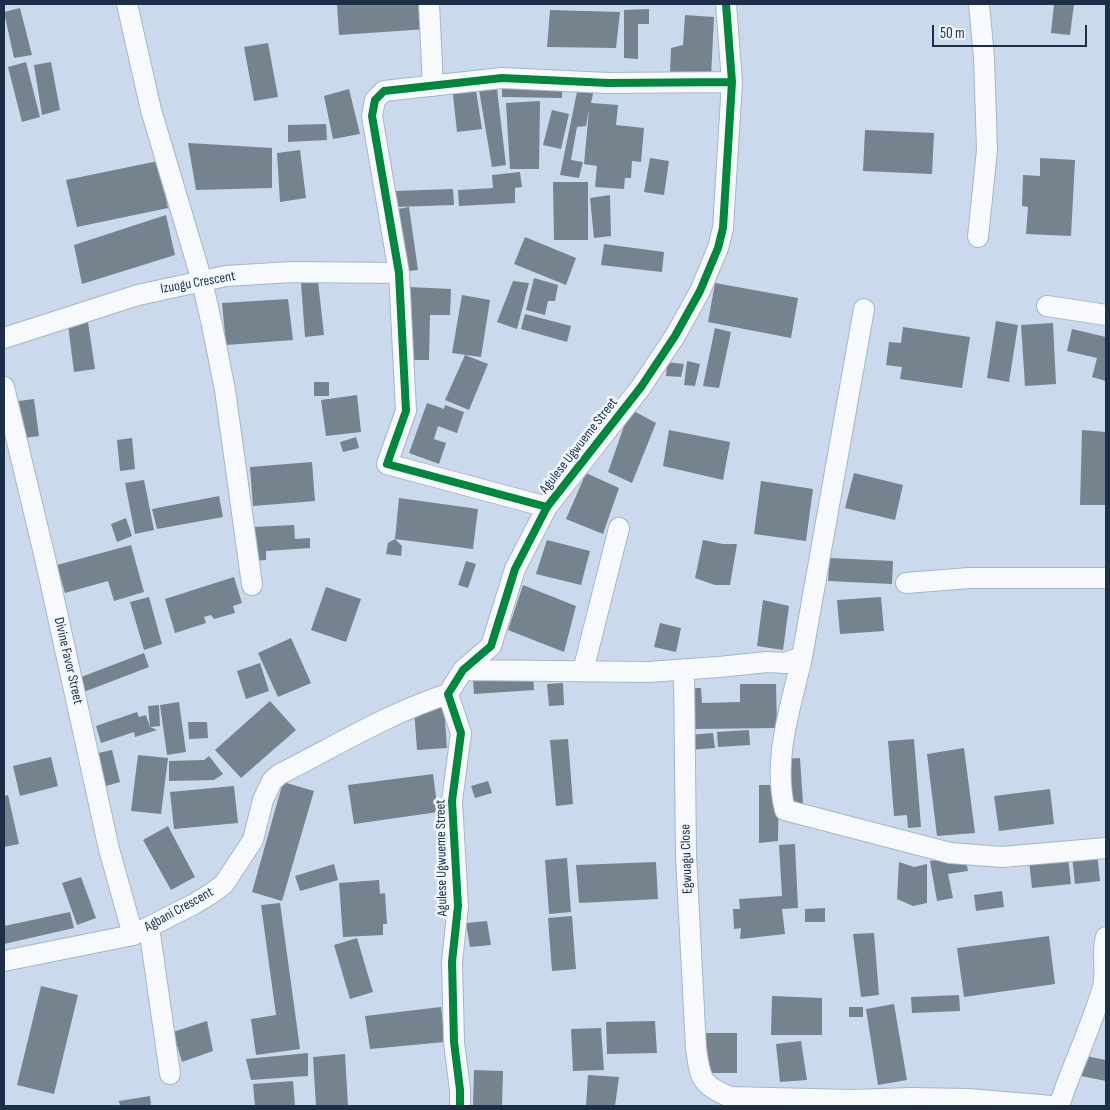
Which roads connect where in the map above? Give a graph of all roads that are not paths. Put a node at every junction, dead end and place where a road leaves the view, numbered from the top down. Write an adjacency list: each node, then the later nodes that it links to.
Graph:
1 (127, 4): 9 (street)
2 (429, 4): 6 (street)
3 (726, 4): 5 (street, Agulese Ugwueme Street)
4 (979, 4): 7 (street)
5 (732, 82): 6 (street); 15 (street, Agulese Ugwueme Street)
6 (433, 86): 8 (street)
7 (978, 237)
8 (399, 272): 9 (street, Izuogu Crescent); 15 (street)
9 (202, 281): 13 (street, Izuogu Crescent); 19 (street)
10 (1047, 306): 12 (street)
11 (864, 309): 20 (street)
12 (1106, 316)
13 (4, 338)
14 (4, 387): 26 (street, Divine Favor Street)
15 (547, 507): 21 (street, Agulese Ugwueme Street)
16 (619, 528): 23 (street)
17 (1106, 578): 18 (street)
18 (906, 583)
19 (252, 585)
20 (802, 658): 22 (street); 25 (street)
21 (463, 670): 23 (street); 24 (street, Agulese Ugwueme Street)
22 (684, 670): 23 (street); 31 (street, Egwuagu Close)
23 (584, 671)
24 (448, 694): 26 (street, Agbani Crescent); 30 (street, Agulese Ugwueme Street)
25 (1106, 848)
26 (141, 931): 28 (street, Agbani Crescent); 29 (street, Divine Favor Street)
27 (1106, 937): 32 (street)
28 (4, 961)
29 (170, 1074)
30 (460, 1106)
31 (1051, 1106)
32 (1059, 1106)

